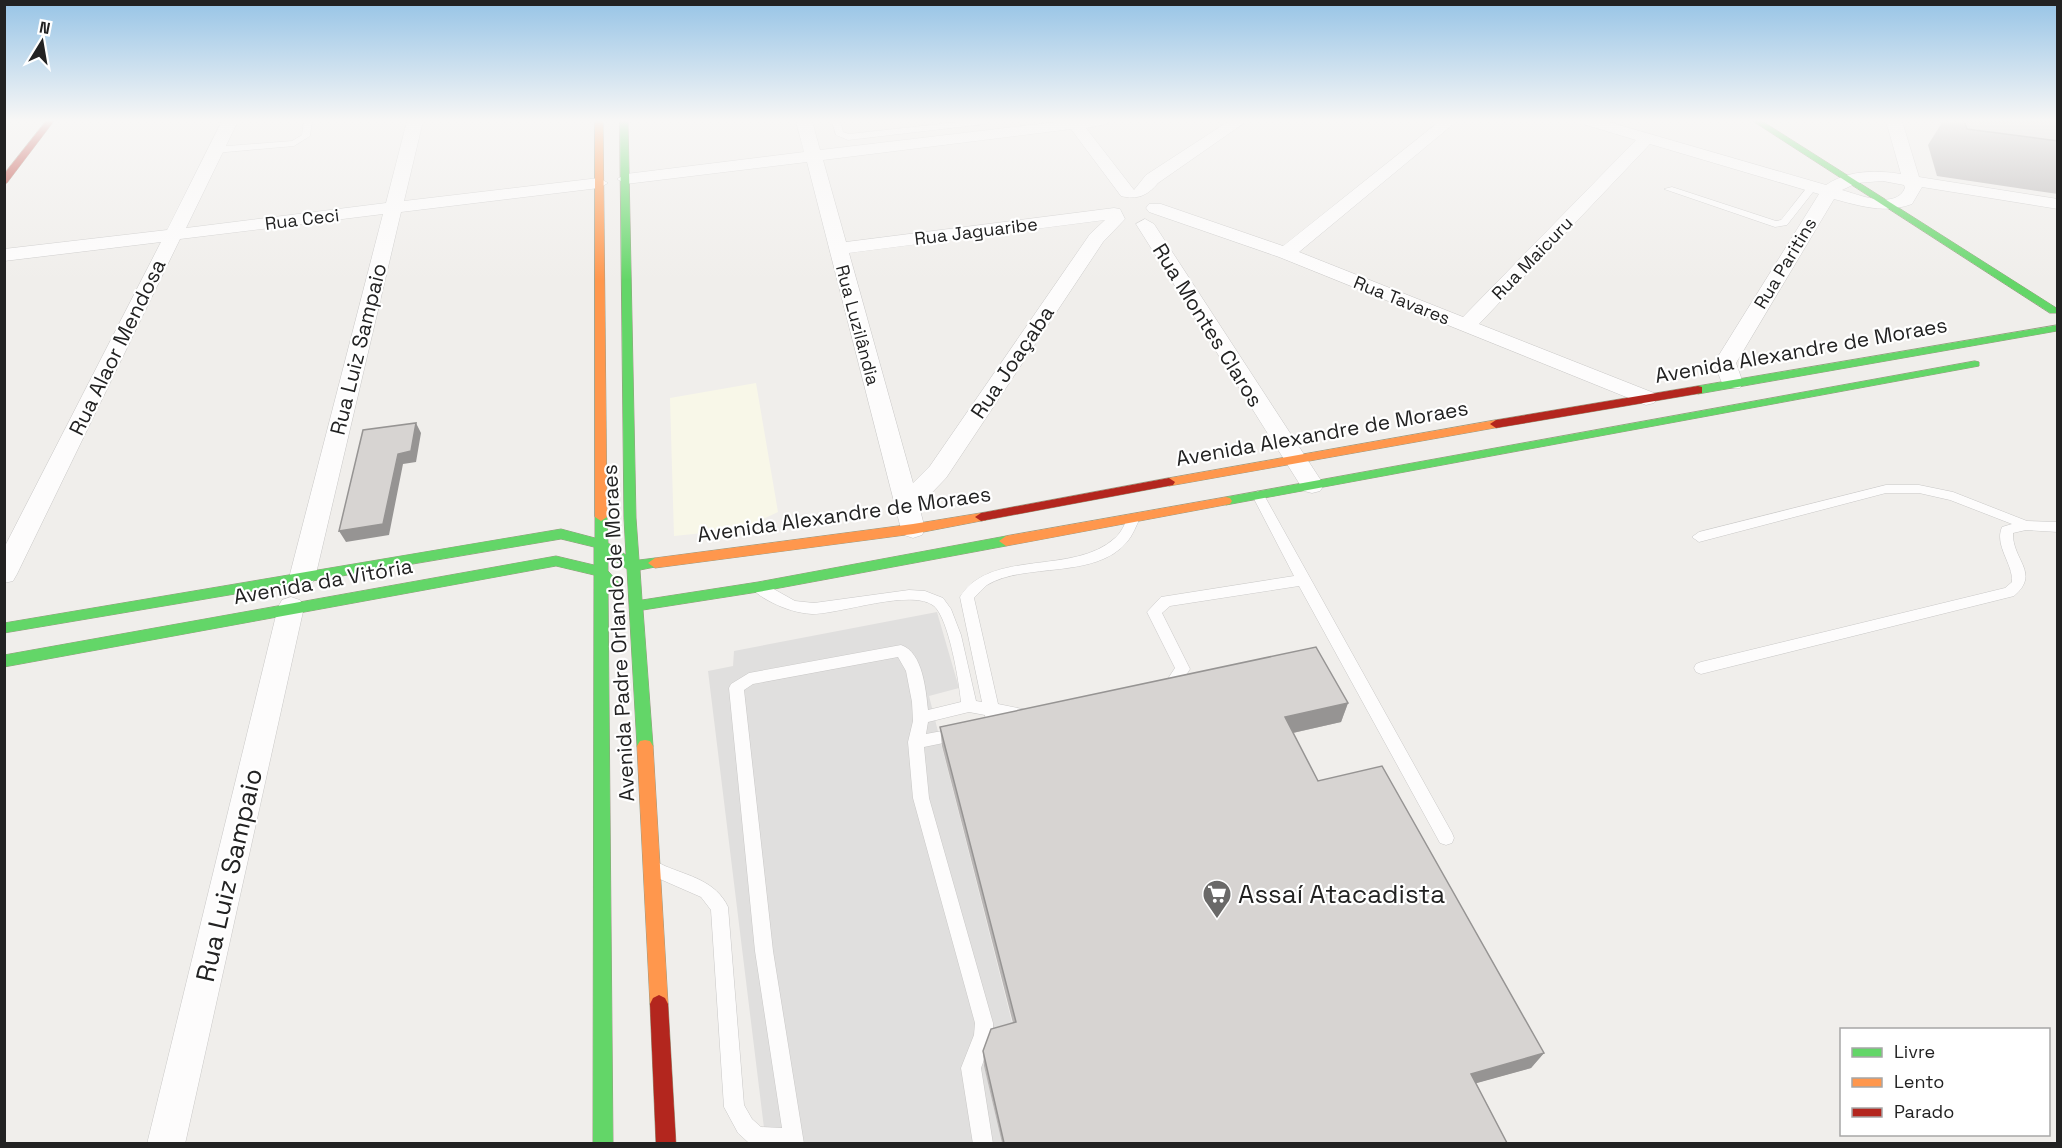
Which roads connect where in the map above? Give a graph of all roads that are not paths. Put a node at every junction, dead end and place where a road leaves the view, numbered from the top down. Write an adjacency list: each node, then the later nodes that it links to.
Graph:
1 (203, 175): 29 (street, Rua Alaor Mendosa)
2 (401, 175): 25 (street, Rua Luiz Sampaio)
3 (599, 175): 18 (main road, Avenida Padre Orlando de Moraes)
4 (626, 175): 15 (main road, Avenida Padre Orlando de Moraes)
5 (660, 175): 15 (street)
6 (818, 175): 30 (street, Rua Luzilândia)
7 (1119, 175): 21 (street)
8 (1159, 175): 21 (street, Rua Joaçaba)
9 (1383, 175): 31 (street)
10 (1612, 175): 34 (street, Rua Maicuru)
11 (1771, 175): 20 (street)
12 (1841, 175): 16 (main road)
13 (1911, 175): 17 (street)
14 (1868, 176): 16 (street, Rua Paritins); 17 (street, Rua Paritins); 22 (main road)
15 (626, 179): 49 (main road, Avenida Padre Orlando de Moraes)
16 (1848, 179): 20 (street, Rua Paritins); 23 (main road)
17 (1913, 180): 22 (street); 24 (street, Rua Paritins)
18 (599, 183): 25 (street, Rua Ceci); 48 (main road, Avenida Padre Orlando de Moraes)
19 (1669, 189): 20 (lane)
20 (1820, 189): 23 (street); 37 (street, Rua Paritins)
21 (1134, 192): 26 (street, Rua Joaçaba); 27 (street, Rua Montes Claros)
22 (1906, 201): 23 (street); 28 (main road)
23 (1887, 204): 33 (main road)
24 (2058, 204)
25 (393, 208): 29 (street, Rua Ceci); 52 (street, Rua Luiz Sampaio)
26 (1115, 216): 27 (street, Rua Jaguaribe); 30 (street, Rua Jaguaribe); 42 (street, Rua Joaçaba)
27 (1150, 216): 31 (street, Rua Tavares); 39 (street, Rua Montes Claros)
28 (1946, 225)
29 (173, 234): 32 (street, Rua Ceci); 51 (street, Rua Alaor Mendosa)
30 (837, 249): 42 (street, Rua Luzilândia)
31 (1286, 253): 34 (street, Rua Tavares)
32 (4, 255)
33 (2056, 310): 35 (main road)
34 (1466, 326): 38 (street, Rua Tavares)
35 (2057, 328): 37 (main road, Avenida Alexandre de Moraes)
36 (1988, 362): 40 (main road)
37 (1732, 383): 38 (main road, Avenida Alexandre de Moraes)
38 (1646, 398): 39 (main road, Avenida Alexandre de Moraes)
39 (1294, 459): 40 (street, Rua Montes Claros); 46 (main road, Avenida Alexandre de Moraes)
40 (1312, 485): 41 (main road)
41 (1258, 495): 43 (main road); 53 (lane)
42 (906, 504): 46 (street, Rua Luzilândia)
43 (1134, 518): 54 (main road); 62 (lane)
44 (2026, 525): 45 (lane); 47 (lane); 59 (lane)
45 (2058, 526)
46 (913, 529): 49 (main road, Avenida Alexandre de Moraes)
47 (1699, 537)
48 (600, 544): 49 (main road); 50 (main road, Avenida Padre Orlando de Moraes); 52 (main road, Avenida da Vitória)
49 (632, 566): 55 (main road, Avenida Padre Orlando de Moraes)
50 (600, 571): 55 (main road); 56 (main road, Avenida da Vitória); 70 (main road, Avenida Padre Orlando de Moraes)
51 (4, 573)
52 (302, 578): 57 (main road, Avenida da Vitória)
53 (1303, 580): 60 (lane); 66 (lane)
54 (758, 587): 55 (main road); 61 (lane)
55 (636, 606): 67 (main road, Avenida Padre Orlando de Moraes)
56 (291, 608): 58 (main road, Avenida da Vitória); 69 (street, Rua Luiz Sampaio)
57 (4, 628)
58 (4, 661)
59 (1701, 668)
60 (1150, 690)
61 (969, 706): 62 (lane); 64 (lane)
62 (991, 708): 63 (lane); 65 (lane)
63 (1042, 714)
64 (921, 718): 65 (lane); 68 (lane)
65 (916, 742): 72 (lane)
66 (1446, 838)
67 (653, 868): 68 (lane); 71 (main road, Avenida Padre Orlando de Moraes)
68 (793, 1140)
69 (166, 1143)
70 (603, 1143)
71 (666, 1143)
72 (983, 1143)

